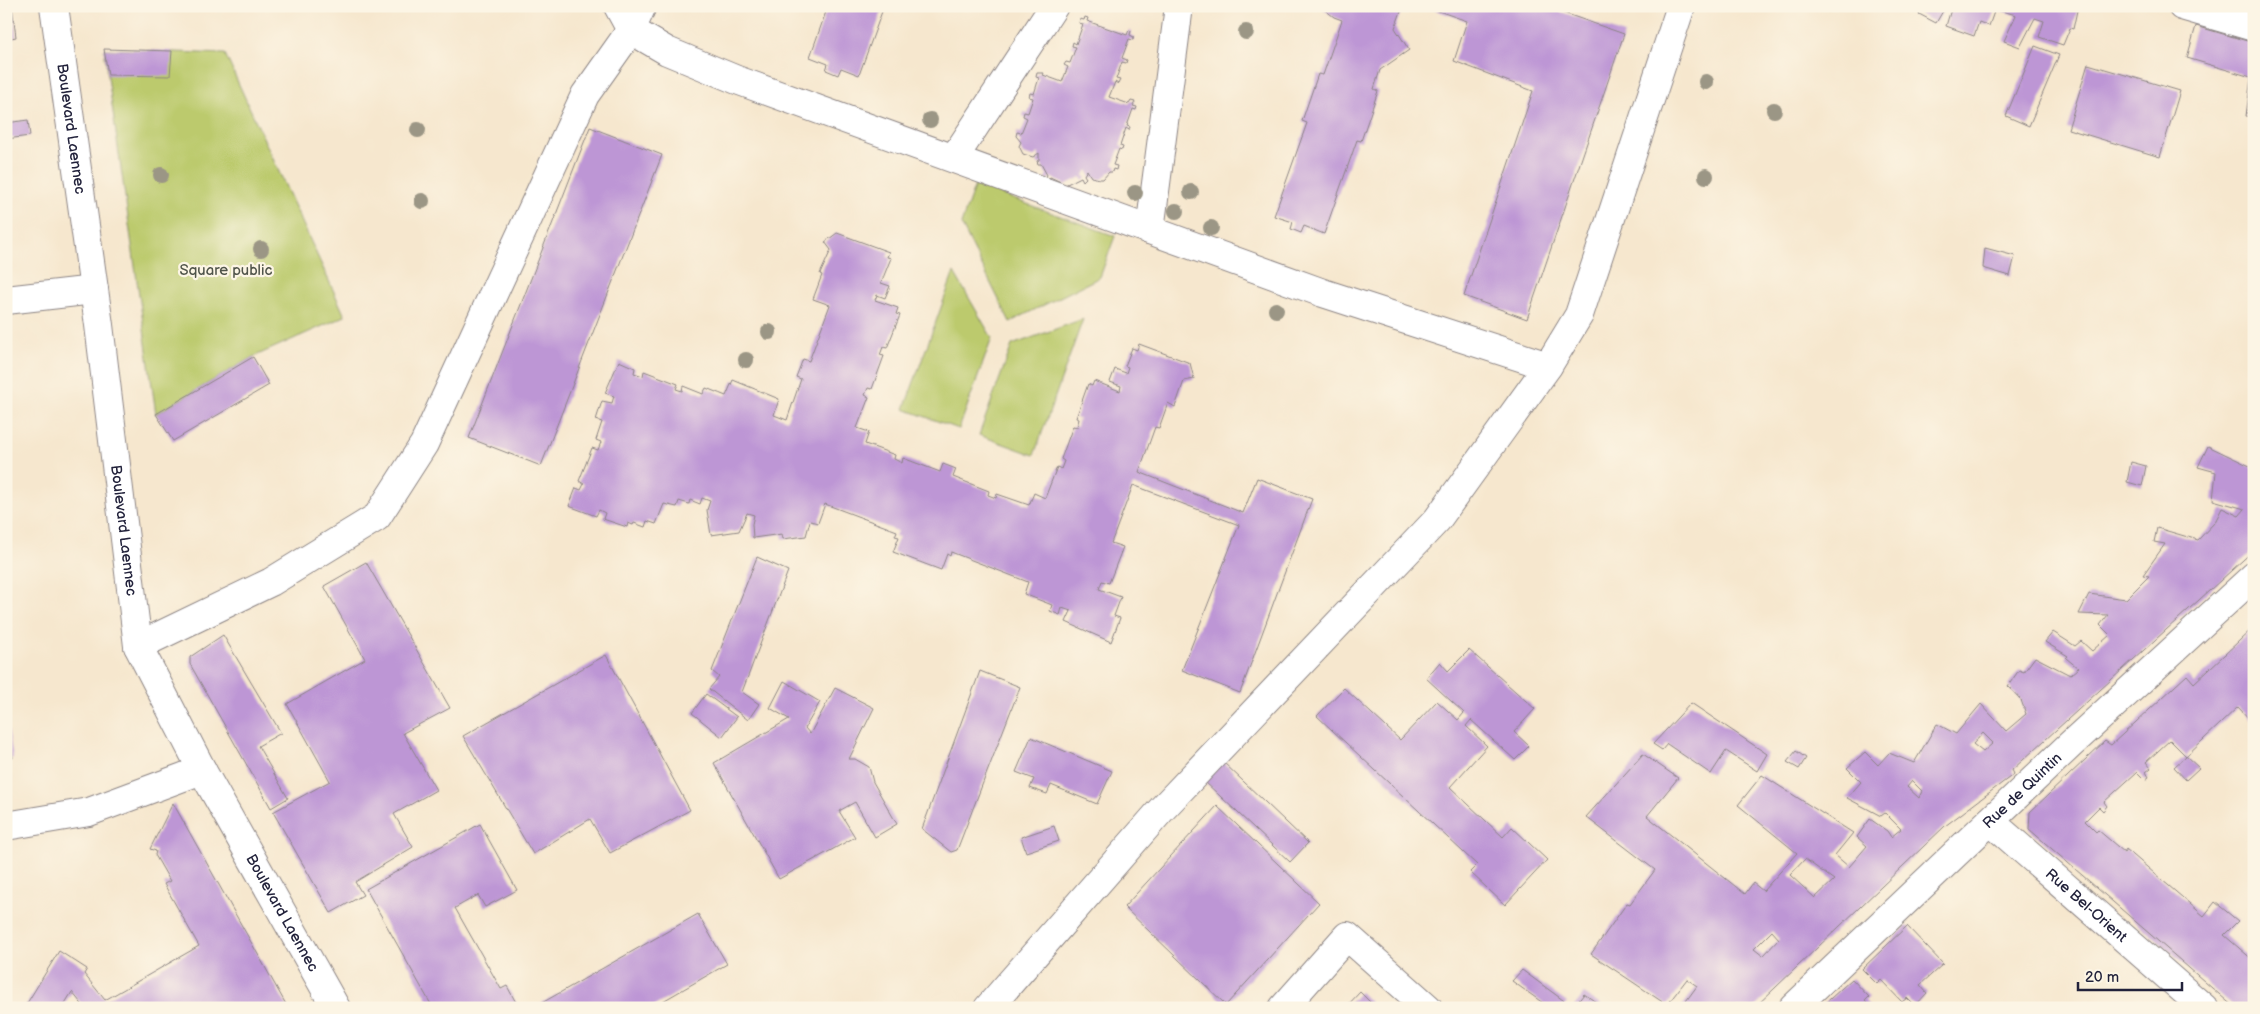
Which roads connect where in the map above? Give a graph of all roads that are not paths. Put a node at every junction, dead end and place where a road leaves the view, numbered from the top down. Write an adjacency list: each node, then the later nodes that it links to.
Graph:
1 (54, 6): 11 (street, Boulevard Laennec)
2 (618, 6): 7 (street)
3 (1054, 6): 9 (street)
4 (1180, 6): 10 (street)
5 (1681, 6): 13 (street)
6 (2182, 6): 8 (street)
7 (637, 18): 9 (street); 15 (street)
8 (2254, 27)
9 (954, 158): 10 (street)
10 (1150, 230): 13 (street)
11 (94, 290): 12 (street); 15 (street, Boulevard Laennec)
12 (6, 300)
13 (1548, 366): 20 (street)
14 (2254, 576): 17 (street, Rue de Quintin)
15 (138, 646): 16 (street, Boulevard Laennec)
16 (202, 770): 18 (street); 19 (street, Boulevard Laennec)
17 (1990, 821): 23 (street, Rue de Quintin); 24 (street, Rue Bel-Orient)
18 (6, 826)
19 (336, 1008)
20 (988, 1008)
21 (1283, 1008): 22 (street)
22 (1428, 1008)
23 (1793, 1008)
24 (2204, 1008)

